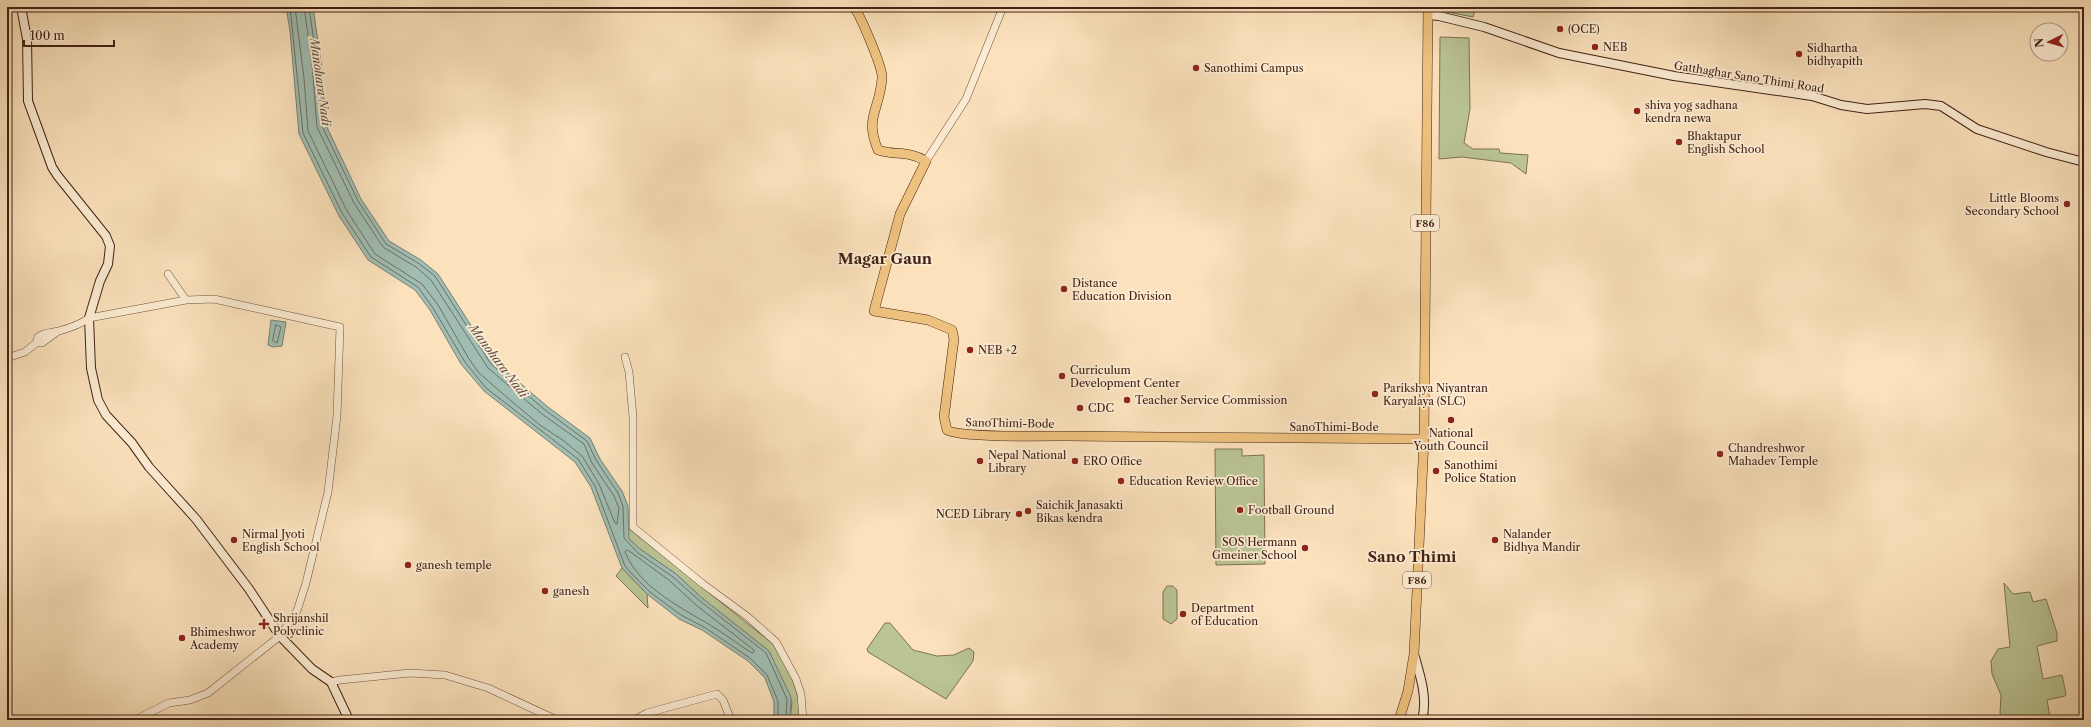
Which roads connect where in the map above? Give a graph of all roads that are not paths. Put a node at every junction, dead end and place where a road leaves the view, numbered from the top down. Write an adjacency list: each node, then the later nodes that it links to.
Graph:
1 (21, 7): 9 (main road)
2 (854, 7): 5 (main road)
3 (1003, 7): 5 (street)
4 (1428, 11): 6 (main road, Gatthaghar Sano Thimi Road); 12 (main road, F86)
5 (926, 161): 12 (main road, SanoThimi-Bode)
6 (2084, 162)
7 (168, 274): 8 (street)
8 (186, 300): 9 (street); 13 (street)
9 (89, 318): 11 (street); 13 (main road)
10 (625, 357): 21 (street)
11 (7, 358)
12 (1424, 438): 14 (main road, F86)
13 (280, 636): 15 (main road); 16 (street)
14 (1414, 654): 22 (main road, F86); 23 (main road)
15 (331, 682): 17 (main road); 18 (street)
16 (135, 720)
17 (349, 720)
18 (557, 720)
19 (634, 720): 20 (street)
20 (731, 720)
21 (803, 720)
22 (1399, 720)
23 (1422, 720)

